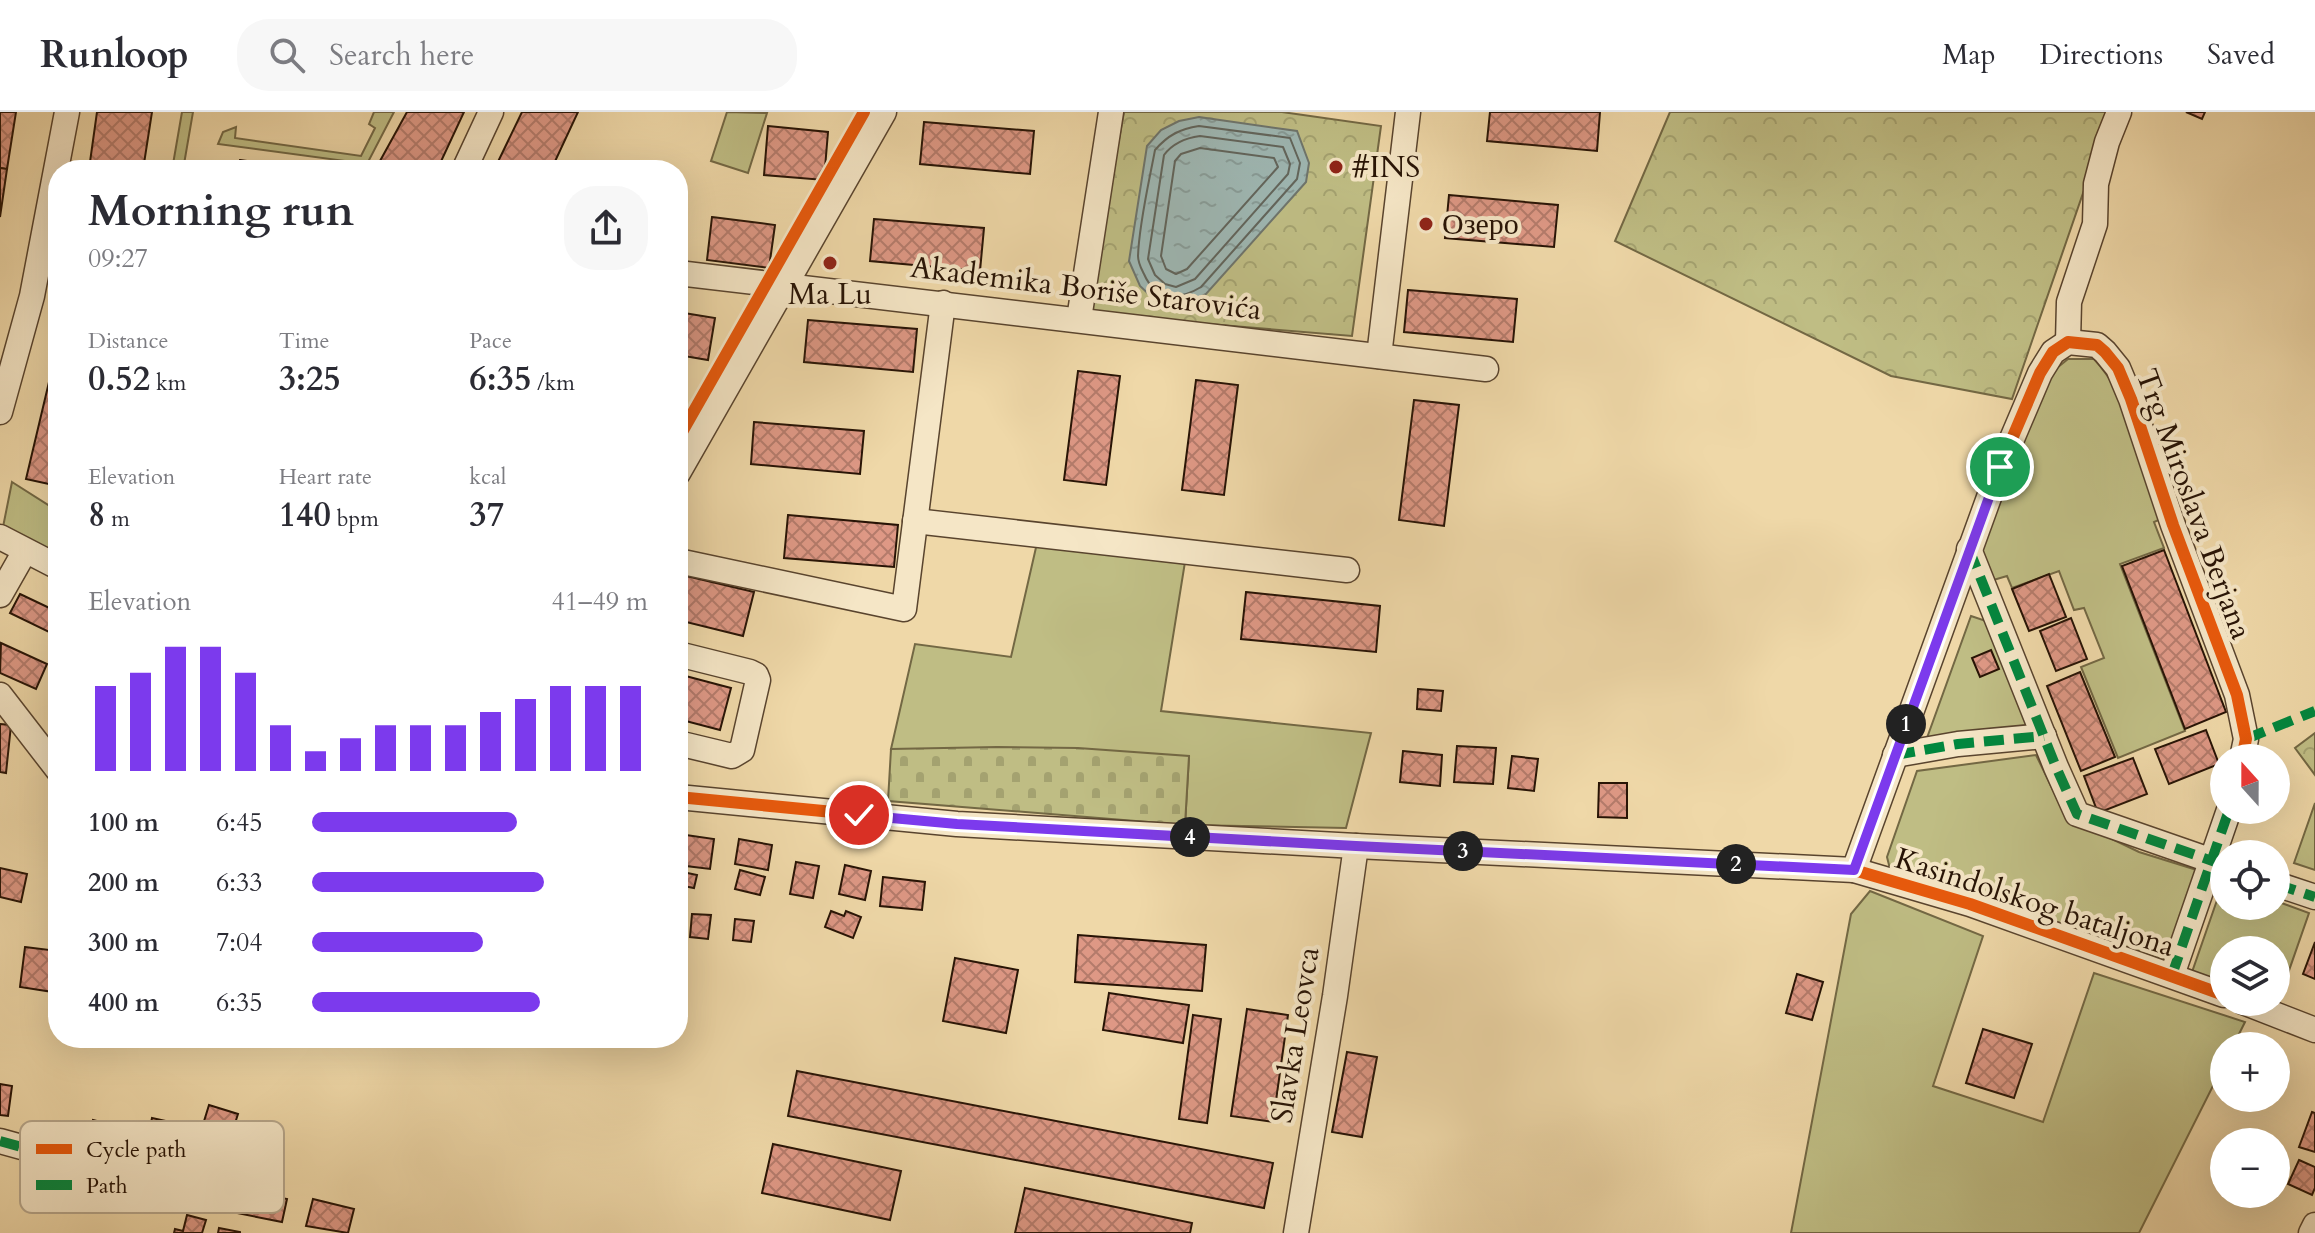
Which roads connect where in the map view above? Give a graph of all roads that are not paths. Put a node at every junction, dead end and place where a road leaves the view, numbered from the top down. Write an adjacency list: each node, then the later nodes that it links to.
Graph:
1 (67, 112): 7 (street)
2 (491, 112): 8 (street)
3 (884, 112): 11 (street)
4 (1111, 112): 13 (street)
5 (1408, 112): 15 (street)
6 (2119, 112): 14 (street)
7 (61, 160)
8 (469, 160)
9 (48, 233): 17 (street)
10 (688, 274): 11 (street, Akademika Boriše Starovića)
11 (784, 285): 12 (street, Akademika Boriše Starovića); 18 (street)
12 (943, 303): 13 (street, Akademika Boriše Starovića); 19 (street)
13 (1079, 319): 15 (street, Akademika Boriše Starovića)
14 (2068, 342): 21 (street); 30 (street, Trg Miroslava Berjana)
15 (1379, 356): 16 (street, Akademika Boriše Starovića)
16 (1486, 369)
17 (0, 412)
18 (688, 455)
19 (915, 521): 24 (street); 25 (street)
20 (0, 537): 22 (street)
21 (1969, 549): 29 (street); 32 (street)
22 (25, 551): 23 (street); 26 (street)
23 (48, 562)
24 (688, 563)
25 (1347, 570)
26 (0, 595)
27 (688, 656): 31 (street)
28 (0, 695): 33 (street)
29 (2044, 736): 32 (street); 36 (street)
30 (2245, 744)
31 (688, 745)
32 (1895, 755): 37 (street)
33 (48, 757)
34 (688, 798): 35 (street, Kasindolskog bataljona)
35 (1356, 846): 37 (street, Kasindolskog bataljona); 48 (street, Slavka Leovca)
36 (2210, 860)
37 (1854, 870): 41 (street, Kasindolskog bataljona)
38 (2210, 882): 41 (street)
39 (2290, 889): 40 (street)
40 (2315, 897)
41 (2172, 975): 42 (street, Kasindolskog bataljona)
42 (2210, 990)
43 (2279, 1016): 44 (street)
44 (2315, 1030)
45 (0, 1141): 46 (street)
46 (20, 1147)
47 (2315, 1225): 49 (street)
48 (1296, 1233)
49 (2311, 1233)

